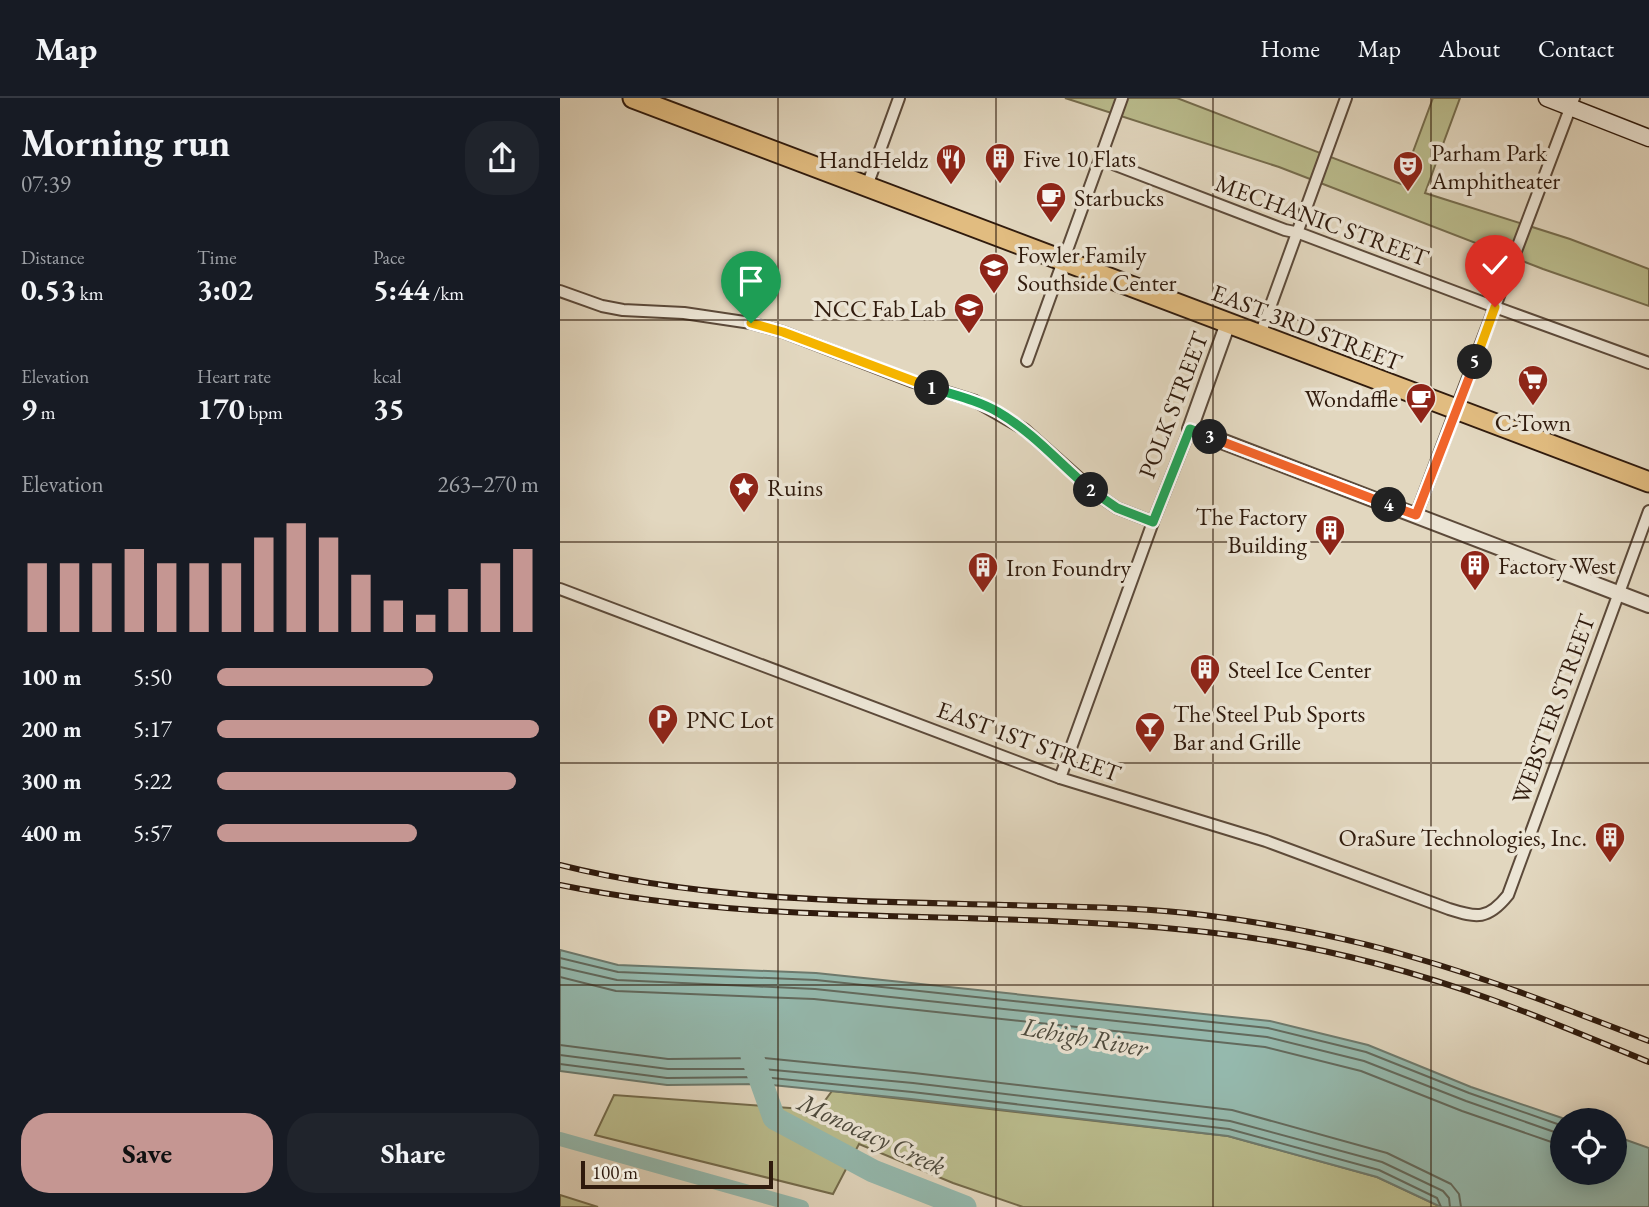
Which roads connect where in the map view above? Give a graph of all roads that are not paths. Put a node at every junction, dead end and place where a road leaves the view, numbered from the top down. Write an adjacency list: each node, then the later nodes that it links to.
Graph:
1 (633, 98): 7 (highway, EAST 3RD STREET)
2 (1122, 98): 9 (street)
3 (1346, 98): 11 (street)
4 (1547, 98): 6 (main road)
5 (898, 102): 10 (street)
6 (1573, 103): 8 (main road); 14 (street)
7 (668, 104): 10 (highway, EAST 3RD STREET)
8 (1649, 138)
9 (1100, 159): 11 (street, MECHANIC STREET); 12 (street)
10 (867, 186): 12 (highway, EAST 3RD STREET)
11 (1299, 233): 14 (street, MECHANIC STREET); 16 (street)
12 (1064, 261): 15 (highway, EAST 3RD STREET); 17 (street)
13 (560, 290): 24 (street)
14 (1495, 307): 18 (street, MECHANIC STREET); 19 (street)
15 (1228, 323): 16 (highway, EAST 3RD STREET); 20 (street, POLK STREET)
16 (1260, 335): 19 (highway, EAST 3RD STREET)
17 (1027, 360)
18 (1649, 363)
19 (1457, 410): 21 (highway, EAST 3RD STREET); 23 (street)
20 (1190, 429): 23 (street); 24 (street, POLK STREET)
21 (1649, 482)
22 (1649, 512): 26 (street, WEBSTER STREET)
23 (1416, 515): 26 (street)
24 (1153, 522): 28 (street, POLK STREET)
25 (560, 589): 28 (street, EAST 1ST STREET)
26 (1618, 592): 27 (street); 29 (street, WEBSTER STREET)
27 (1649, 605)
28 (1060, 778): 29 (street, EAST 1ST STREET)
29 (1488, 914)

